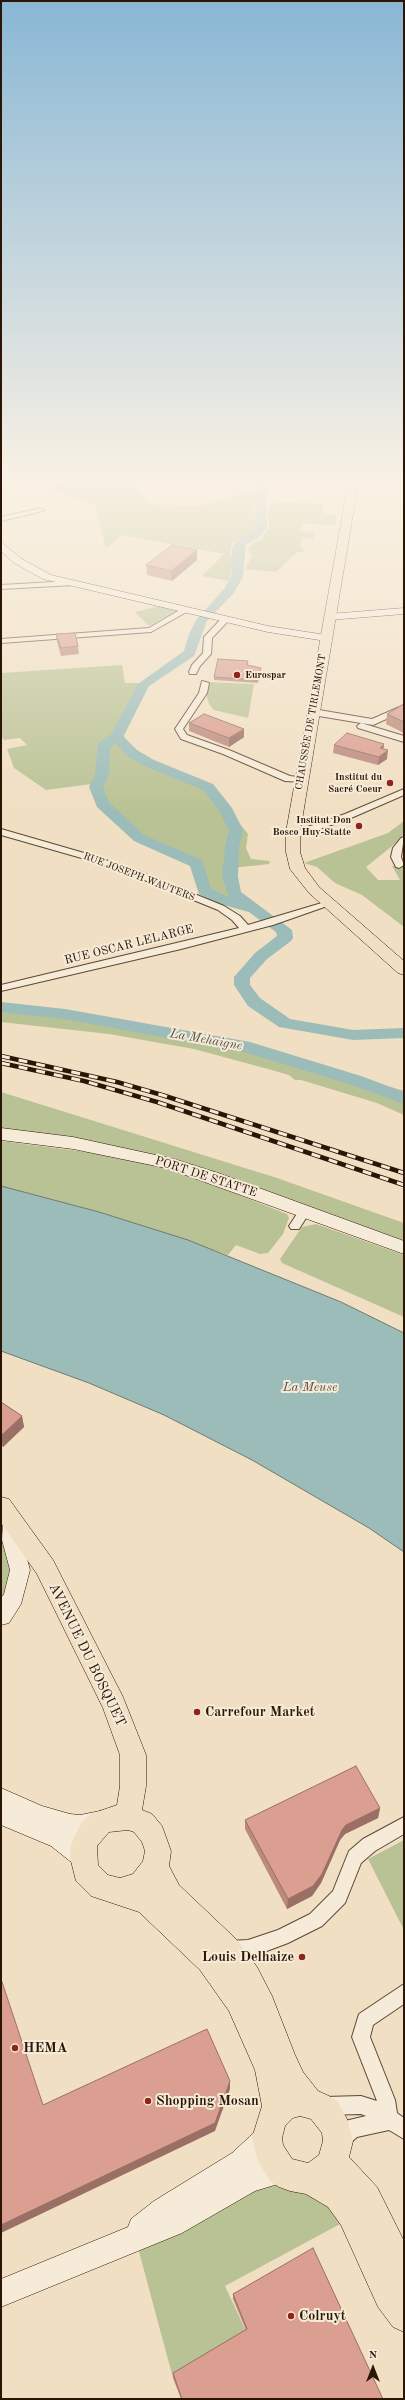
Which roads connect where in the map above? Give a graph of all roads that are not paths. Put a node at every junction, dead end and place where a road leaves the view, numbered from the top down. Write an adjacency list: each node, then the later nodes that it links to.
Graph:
1 (102, 590): 3 (main road)
2 (334, 590): 5 (main road, CHAUSSÉE DE TIRLEMONT)
3 (186, 610): 6 (main road); 8 (street)
4 (404, 611): 5 (main road)
5 (329, 617): 7 (main road, CHAUSSÉE DE TIRLEMONT)
6 (226, 619): 7 (main road); 9 (street)
7 (326, 638): 12 (main road, CHAUSSÉE DE TIRLEMONT)
8 (1, 641)
9 (193, 672)
10 (205, 683): 15 (street)
11 (404, 708): 13 (street)
12 (313, 715): 13 (street); 15 (main road, CHAUSSÉE DE TIRLEMONT)
13 (372, 725): 14 (street)
14 (404, 739)
15 (302, 780): 18 (main road, CHAUSSÉE DE TIRLEMONT)
16 (404, 792): 18 (street)
17 (1, 832): 22 (street, RUE JOSEPH WAUTERS)
18 (293, 832): 21 (main road, CHAUSSÉE DE TIRLEMONT)
19 (404, 840): 20 (street)
20 (400, 865)
21 (328, 904): 22 (street, RUE OSCAR LELARGE); 23 (main road)
22 (246, 929): 24 (street, RUE OSCAR LELARGE)
23 (404, 970)
24 (1, 988)
25 (1, 1134): 26 (main road, PORT DE STATTE)
26 (404, 1248)
27 (7, 1514): 28 (main road); 31 (main road, AVENUE DU BOSQUET)
28 (1, 1616)
29 (1, 1799): 32 (main road)
30 (1, 1813): 34 (main road)
31 (128, 1817): 32 (main road); 35 (main road)
32 (100, 1824): 34 (main road)
33 (404, 1825): 37 (street)
34 (83, 1857): 36 (main road)
35 (155, 1867): 36 (main road); 37 (main road)
36 (122, 1891): 40 (main road)
37 (227, 1950): 39 (main road)
38 (404, 1993): 41 (street)
39 (314, 2104): 40 (main road); 41 (street); 43 (main road)
40 (278, 2110): 42 (main road)
41 (397, 2126): 43 (street)
42 (267, 2138): 44 (main road); 45 (main road)
43 (327, 2160): 44 (main road); 46 (main road); 48 (main road)
44 (281, 2170): 45 (main road)
45 (126, 2240): 47 (main road)
46 (404, 2275)
47 (1, 2292)
48 (404, 2316)

